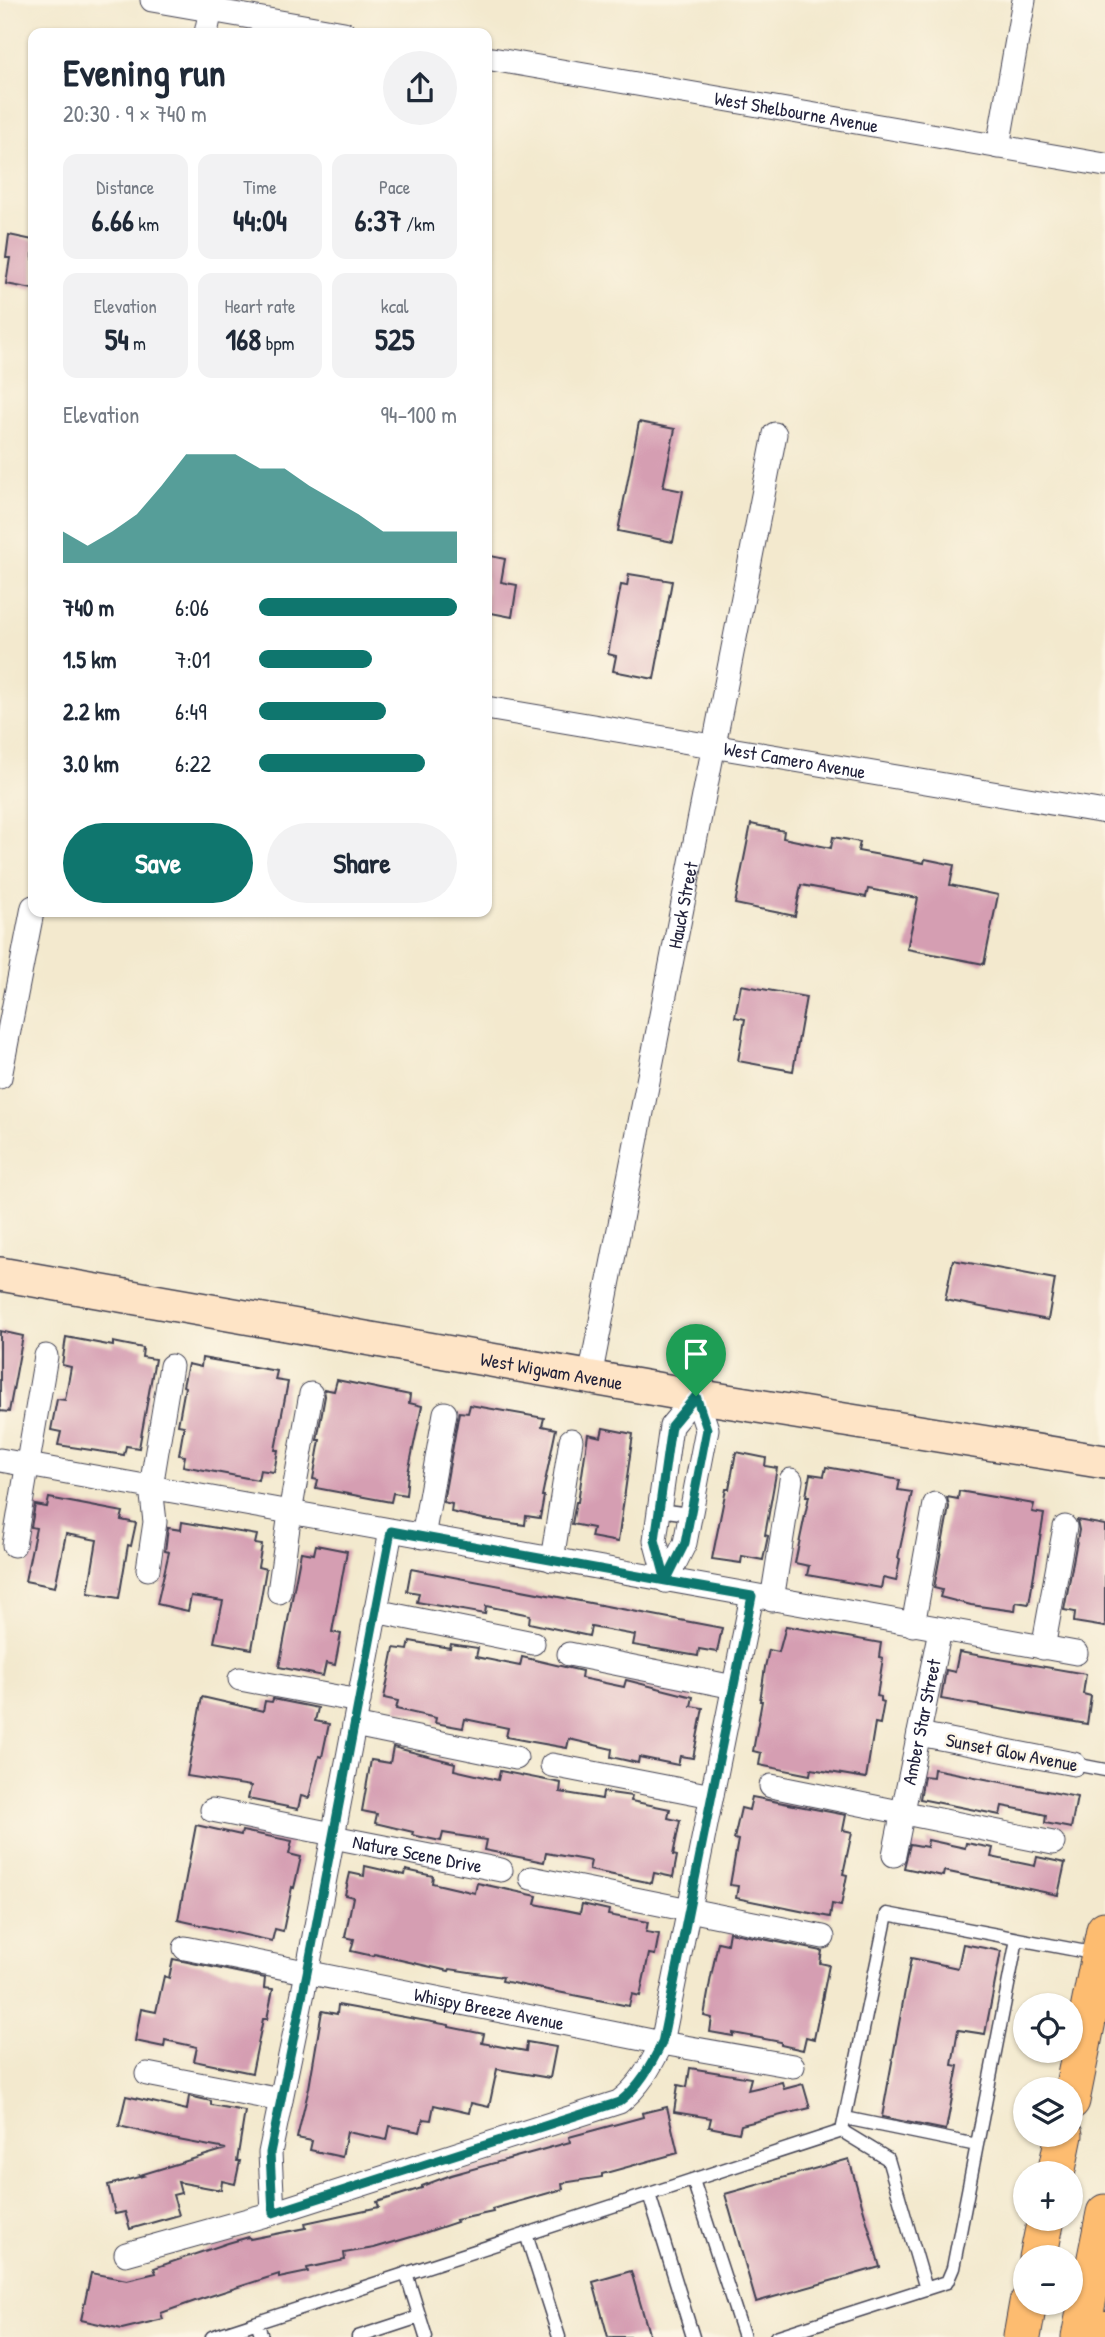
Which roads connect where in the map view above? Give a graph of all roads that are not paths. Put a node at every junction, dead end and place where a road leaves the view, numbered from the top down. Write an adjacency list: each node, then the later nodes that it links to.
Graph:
1 (152, 0): 3 (street)
2 (1024, 0): 7 (street)
3 (212, 5): 4 (street); 5 (street)
4 (207, 28)
5 (320, 28)
6 (492, 59): 7 (street, West Shelbourne Avenue)
7 (999, 147): 8 (street, West Shelbourne Avenue)
8 (1105, 165)
9 (775, 434): 11 (street, Hauck Street)
10 (492, 709): 11 (street, West Camero Avenue)
11 (714, 747): 12 (street, West Camero Avenue); 18 (street, Hauck Street)
12 (1105, 812)
13 (31, 917): 14 (street)
14 (0, 1077)
15 (0, 1274): 18 (street, West Wigwam Avenue)
16 (46, 1356): 25 (street)
17 (171, 1366): 27 (street)
18 (590, 1377): 20 (street, West Wigwam Avenue)
19 (311, 1394): 30 (street)
20 (696, 1396): 24 (street, West Wigwam Avenue); 29 (street); 31 (street)
21 (445, 1413): 34 (street)
22 (571, 1440): 36 (street)
23 (0, 1460): 25 (street)
24 (1105, 1462)
25 (29, 1465): 27 (street); 35 (street)
26 (791, 1480): 40 (street)
27 (151, 1488): 30 (street); 37 (street)
28 (936, 1504): 42 (street)
29 (658, 1510): 31 (lane); 38 (street)
30 (290, 1513): 33 (street); 39 (street)
31 (690, 1514): 38 (street)
32 (1065, 1527): 45 (street)
33 (391, 1531): 34 (street); 41 (street, Nature Scene Drive)
34 (423, 1537): 36 (street)
35 (14, 1545)
36 (552, 1560): 38 (street)
37 (148, 1569)
38 (666, 1581): 40 (street)
39 (279, 1592)
40 (762, 1598): 42 (street); 49 (street)
41 (375, 1611): 44 (street); 50 (street, Nature Scene Drive)
42 (913, 1625): 43 (street)
43 (940, 1630): 45 (street); 52 (street, Amber Star Street)
44 (533, 1643)
45 (1043, 1648): 46 (street)
46 (1076, 1653)
47 (569, 1654): 49 (street)
48 (240, 1679): 50 (street)
49 (734, 1687): 58 (street)
50 (359, 1701): 51 (street, Nature Scene Drive)
51 (354, 1724): 53 (street); 61 (street, Nature Scene Drive)
52 (919, 1734): 54 (street, Sunset Glow Avenue); 60 (street, Amber Star Street)
53 (516, 1758)
54 (1074, 1764): 56 (lane, Sunset Glow Avenue)
55 (552, 1765): 58 (street)
56 (1105, 1770)
57 (771, 1786): 60 (street)
58 (712, 1796): 66 (street)
59 (212, 1810): 61 (street, Nature Scene Drive)
60 (902, 1812): 62 (street); 63 (street, Amber Star Street)
61 (333, 1835): 64 (street, Nature Scene Drive); 71 (street, Nature Scene Drive)
62 (1053, 1843)
63 (894, 1855)
64 (501, 1870)
65 (531, 1878): 66 (street)
66 (689, 1910): 67 (street); 72 (street)
67 (823, 1937)
68 (1017, 1939): 69 (lane); 77 (lane); 78 (lane)
69 (1103, 1942): 75 (main road)
70 (185, 1948): 71 (street, Whispy Breeze Avenue)
71 (307, 1973): 72 (street, Whispy Breeze Avenue); 76 (street, Nature Scene Drive)
72 (662, 2043): 73 (street, Whispy Breeze Avenue); 81 (street)
73 (793, 2066)
74 (147, 2074): 76 (street)
75 (1076, 2077)
76 (281, 2100): 81 (street, Nature Scene Drive)
77 (843, 2125): 78 (lane); 79 (lane); 86 (lane)
78 (977, 2146): 86 (lane)
79 (693, 2180): 80 (lane); 97 (lane)
80 (649, 2194): 83 (lane); 96 (lane)
81 (273, 2213): 84 (street)
82 (1105, 2213): 100 (main road)
83 (526, 2234): 85 (lane); 95 (lane)
84 (126, 2254)
85 (406, 2273): 88 (lane); 89 (lane)
86 (926, 2289): 98 (lane)
87 (1026, 2315): 99 (main road)
88 (419, 2317): 93 (lane); 94 (lane)
89 (257, 2322): 91 (lane); 92 (lane)
90 (1105, 2330): 100 (highway)
91 (212, 2337)
92 (262, 2337)
93 (358, 2337)
94 (426, 2337)
95 (559, 2337)
96 (694, 2337)
97 (744, 2337)
98 (776, 2337)
99 (1021, 2337)
100 (1081, 2337)

